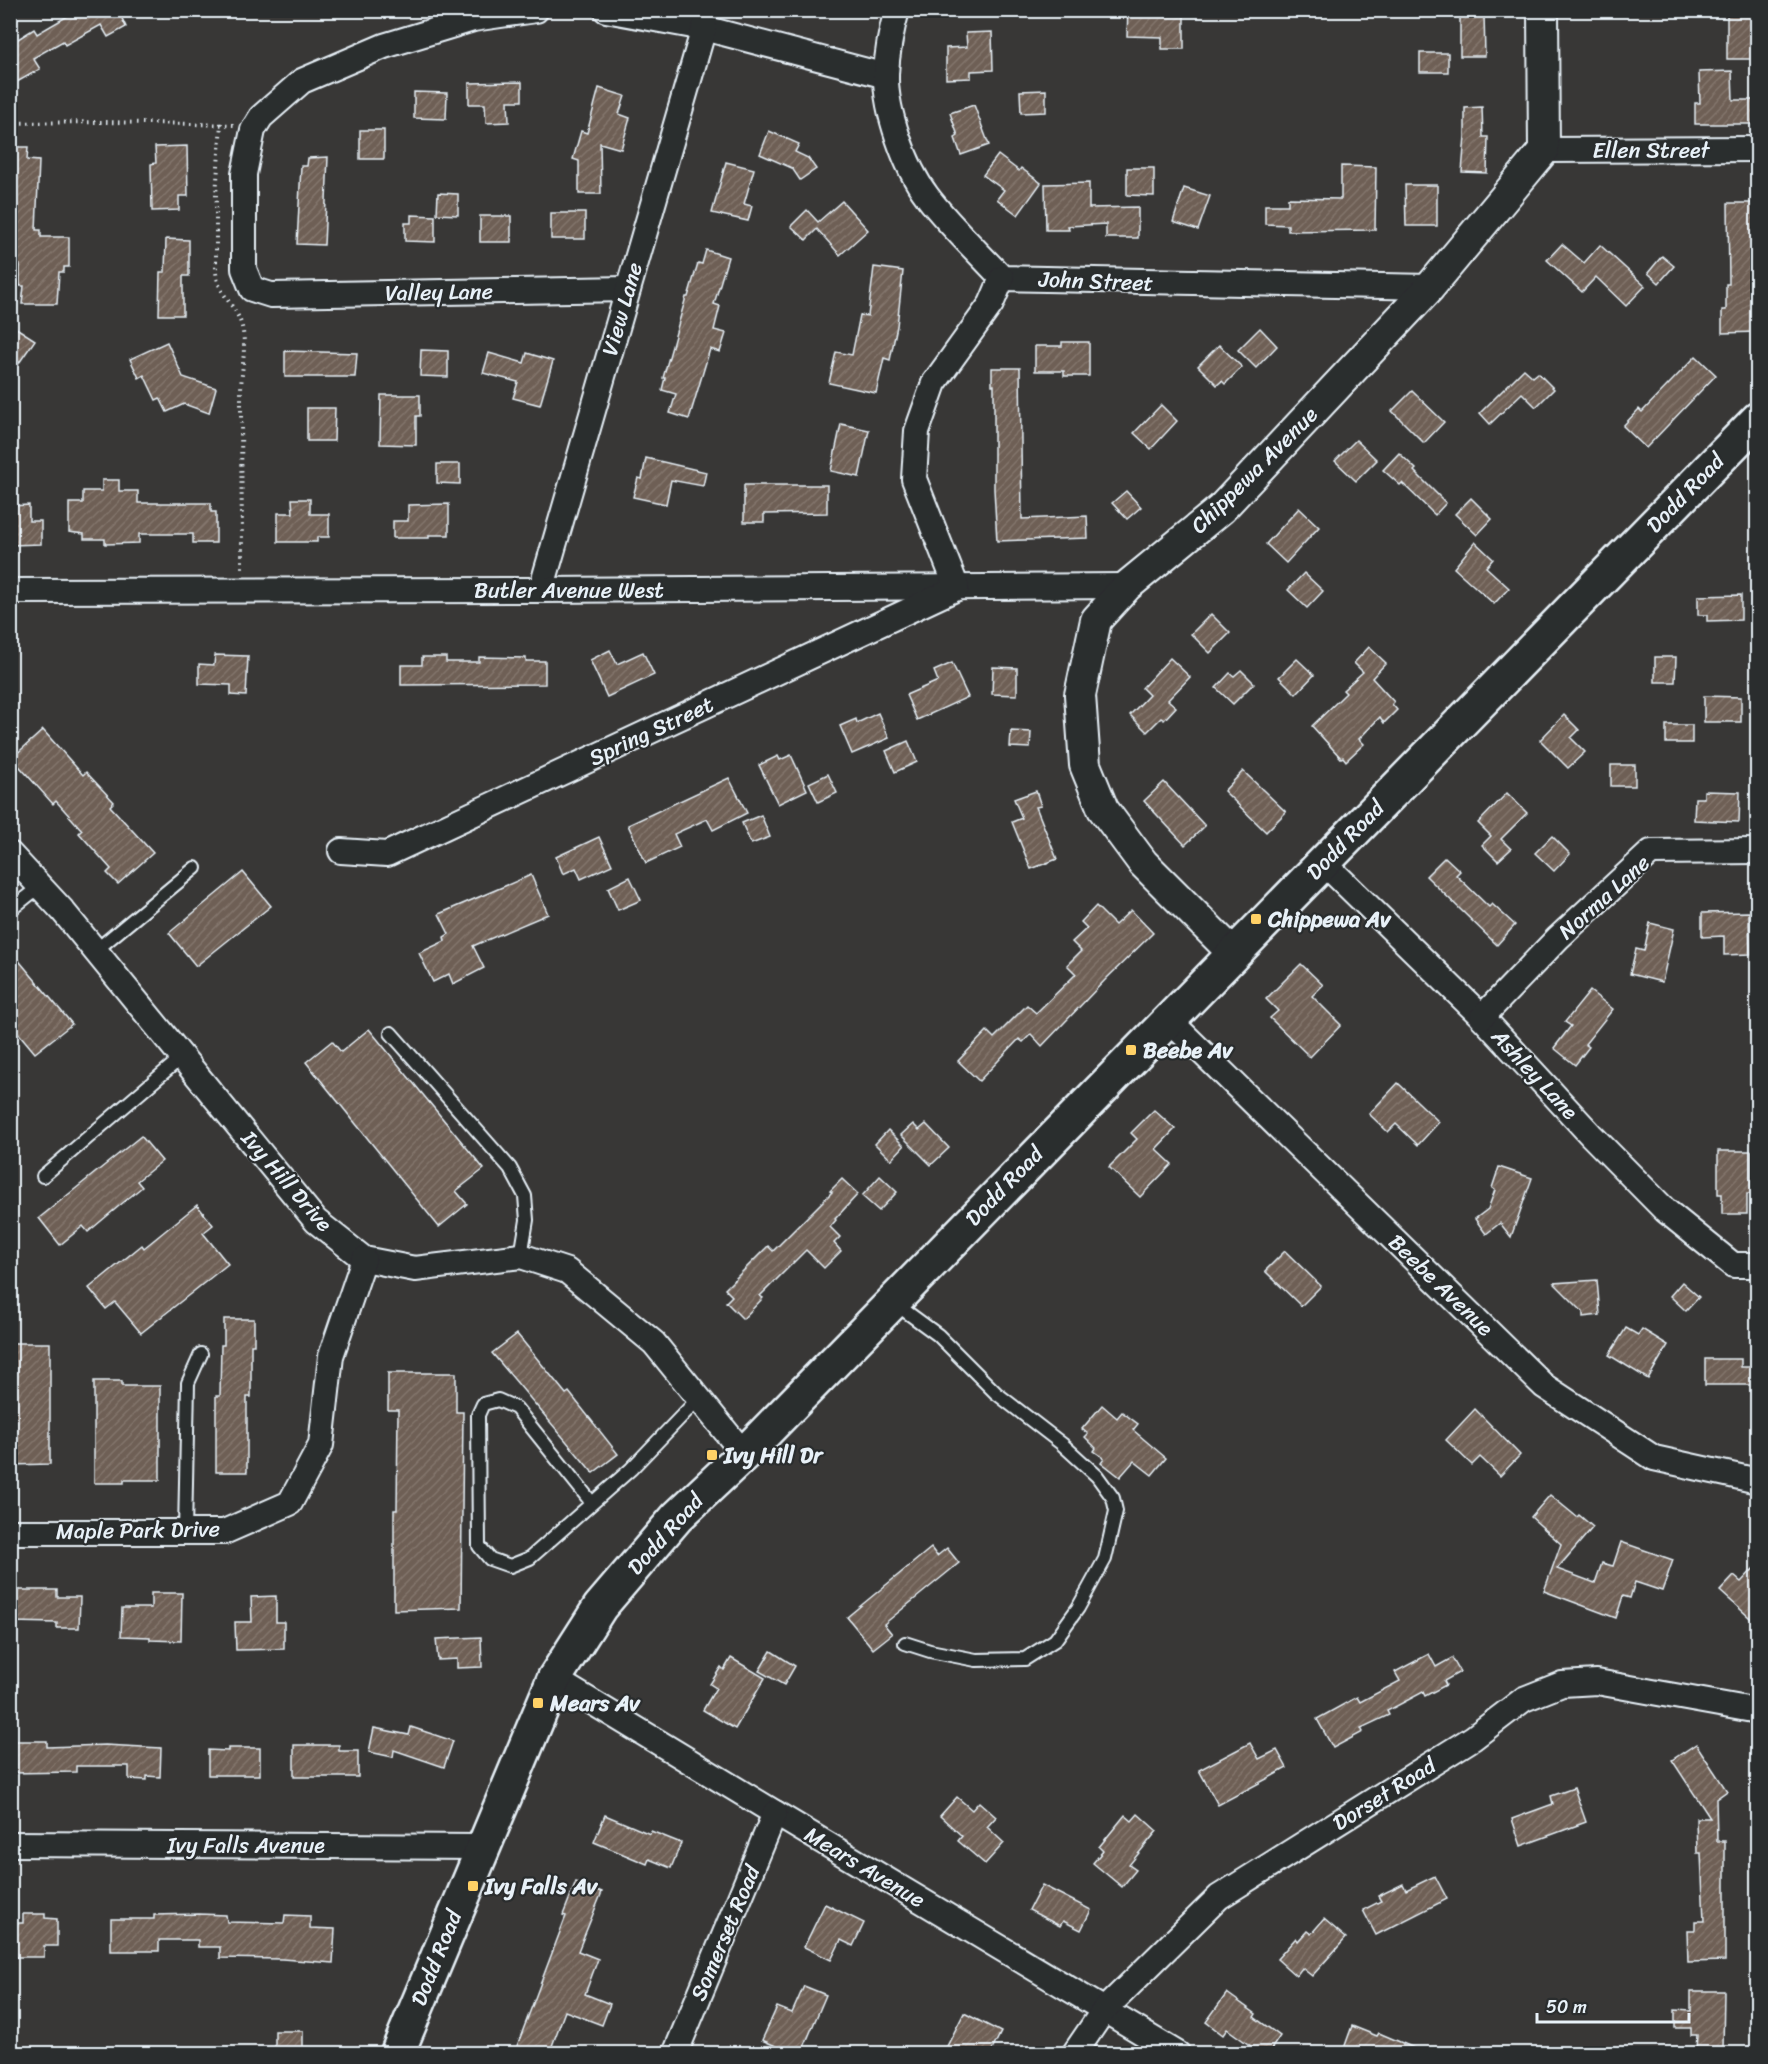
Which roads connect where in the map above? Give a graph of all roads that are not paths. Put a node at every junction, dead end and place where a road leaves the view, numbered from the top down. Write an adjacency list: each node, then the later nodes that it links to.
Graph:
1 (536, 10): 11 (street, Valley Lane)
2 (606, 10): 5 (street)
3 (897, 10): 6 (street)
4 (1543, 10): 8 (street)
5 (704, 28): 6 (street); 11 (street, View Lane)
6 (886, 76): 9 (street)
7 (1758, 149): 8 (street, Ellen Street)
8 (1544, 150): 10 (street, Chippewa Avenue)
9 (1002, 278): 10 (street, John Street); 14 (street)
10 (1430, 287): 13 (street, Chippewa Avenue)
11 (628, 290): 16 (street, View Lane)
12 (1758, 419): 20 (main road, Dodd Road)
13 (1127, 586): 14 (street, Butler Avenue West); 25 (street, Chippewa Avenue)
14 (957, 588): 16 (street, Butler Avenue West); 17 (street, Spring Street)
15 (10, 591): 16 (street, Butler Avenue West)
16 (541, 591)
17 (341, 850)
18 (1758, 851): 26 (street, Norma Lane)
19 (10, 854): 22 (street, Ivy Hill Drive)
20 (1323, 862): 25 (main road, Dodd Road); 26 (street, Ashley Lane)
21 (195, 868): 24 (lane)
22 (40, 886): 23 (lane); 24 (street, Ivy Hill Drive)
23 (10, 910)
24 (95, 951): 29 (street, Ivy Hill Drive)
25 (1234, 954): 27 (main road, Dodd Road)
26 (1482, 1017): 33 (street, Ashley Lane)
27 (1168, 1019): 34 (main road, Dodd Road); 38 (street, Beebe Avenue)
28 (391, 1033): 31 (lane)
29 (182, 1057): 30 (lane); 32 (street, Ivy Hill Drive)
30 (43, 1176)
31 (521, 1256): 32 (street, Ivy Hill Drive); 36 (street, Ivy Hill Drive)
32 (364, 1259): 41 (street, Maple Park Drive)
33 (1758, 1265)
34 (892, 1302): 37 (main road, Dodd Road); 42 (lane)
35 (201, 1354): 41 (lane)
36 (699, 1398): 37 (street, Ivy Hill Drive); 39 (lane)
37 (744, 1454): 43 (main road, Dodd Road)
38 (1758, 1480)
39 (592, 1503): 39 (lane)
40 (10, 1532): 41 (street, Maple Park Drive)
41 (185, 1532)
42 (905, 1643)
43 (554, 1679): 45 (street, Mears Avenue); 47 (main road, Dodd Road)
44 (1758, 1711): 48 (street, Dorset Road)
45 (775, 1813): 48 (street, Mears Avenue); 50 (street, Somerset Road)
46 (10, 1844): 47 (street, Ivy Falls Avenue)
47 (482, 1847): 49 (main road, Dodd Road)
48 (1104, 2010): 51 (street, Dorset Road); 52 (street, Mears Avenue)
49 (397, 2054)
50 (675, 2054)
51 (1074, 2054)
52 (1178, 2054)

